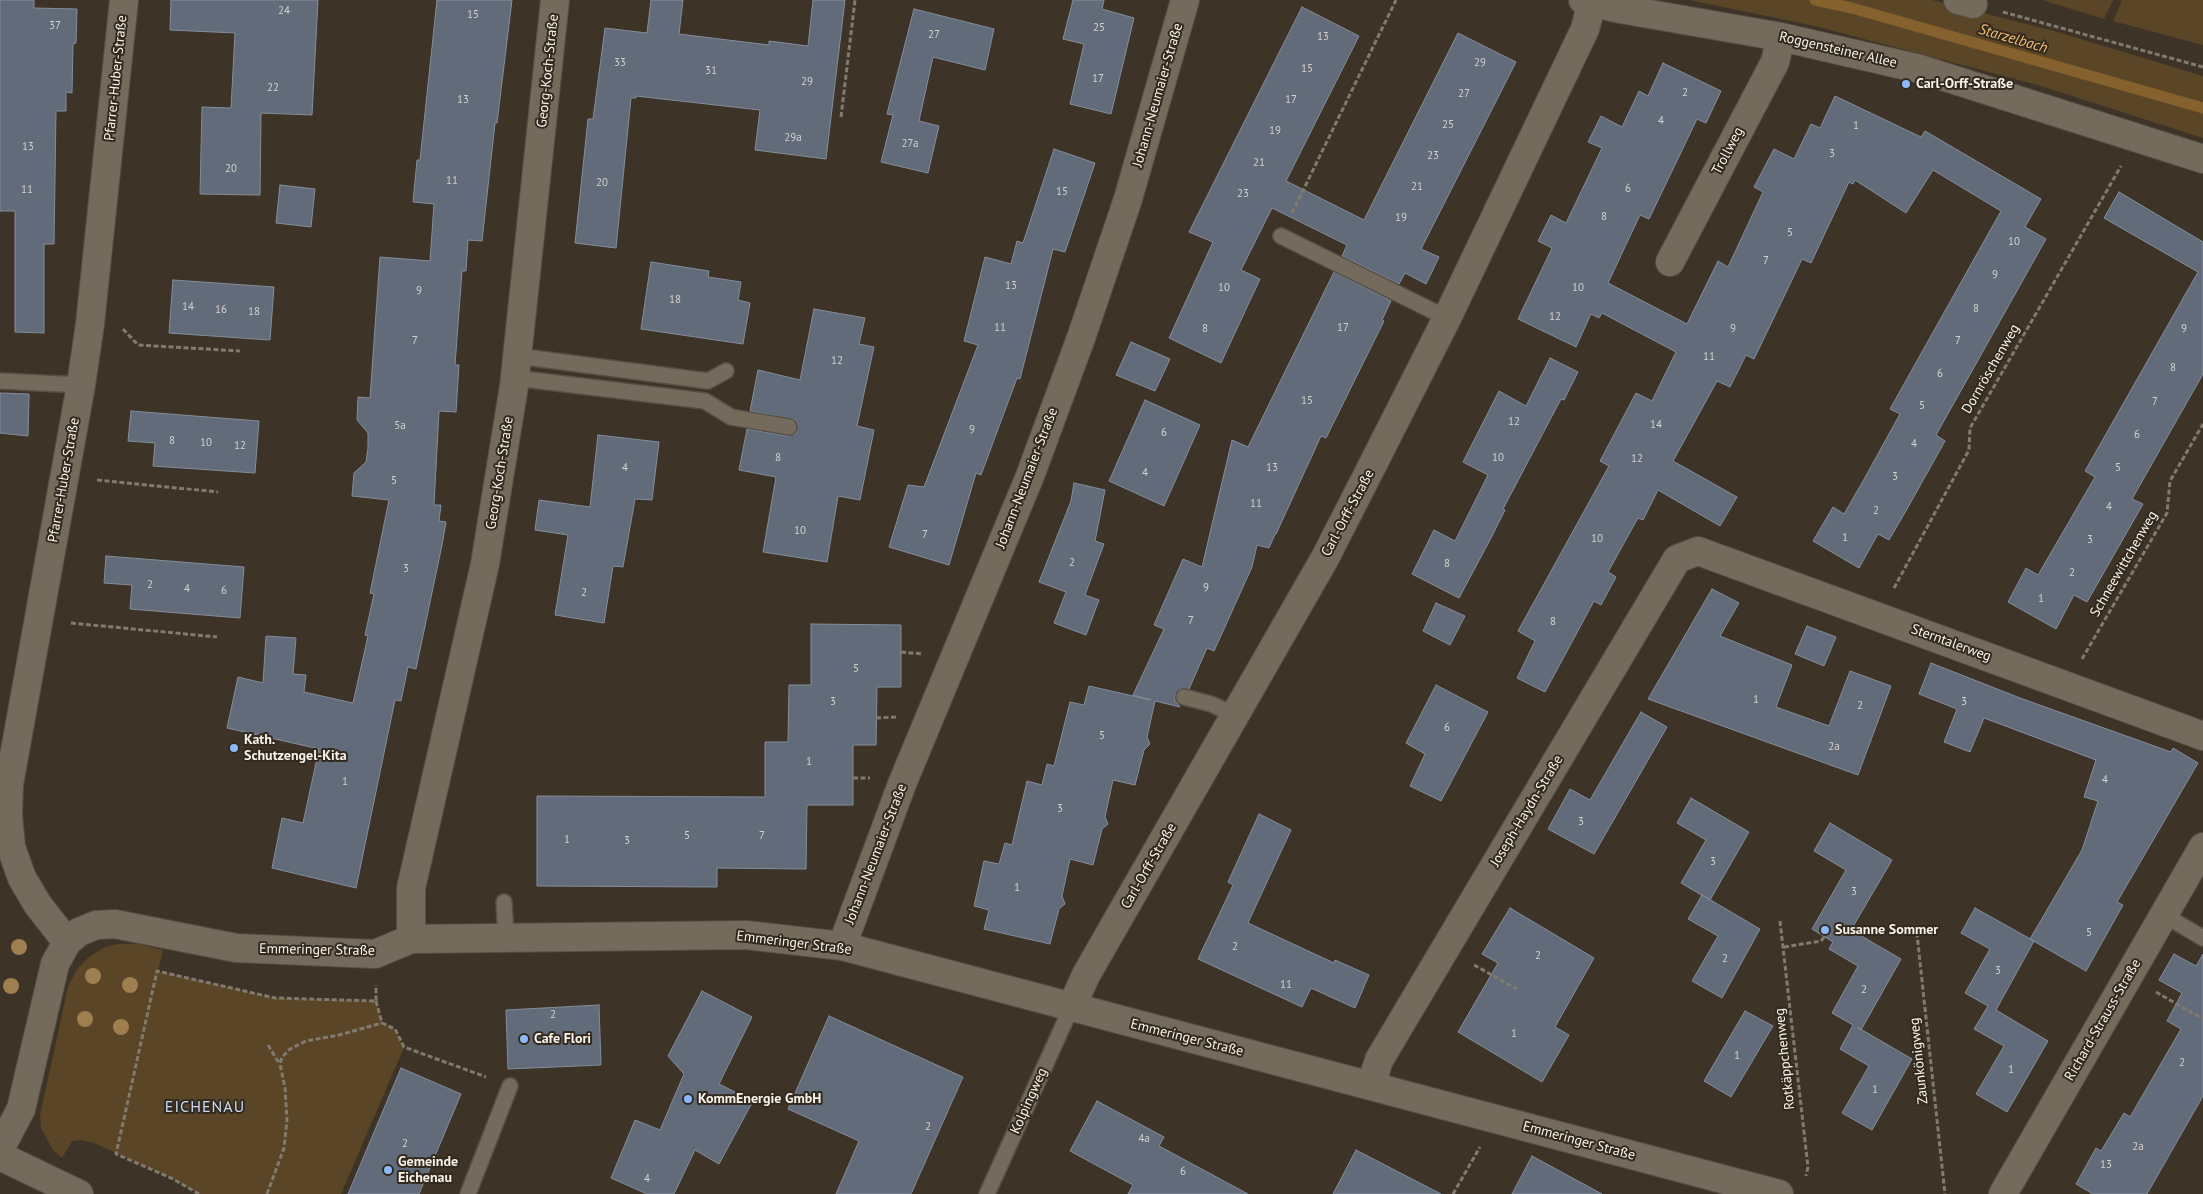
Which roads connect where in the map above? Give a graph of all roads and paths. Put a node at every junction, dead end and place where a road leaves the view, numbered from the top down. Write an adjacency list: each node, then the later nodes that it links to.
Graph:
1 (124, 0): 16 (street, Pfarrer-Huber-Straße)
2 (556, 0): 18 (street, Georg-Koch-Straße)
3 (855, 0): 10 (path)
4 (1185, 0): 44 (street, Johann-Neumaier-Straße)
5 (1396, 0): 13 (path)
6 (1587, 1): 8 (street, Roggensteiner Allee); 15 (street, Carl-Orff-Straße)
7 (1966, 2): 9 (path)
8 (1782, 37): 11 (street, Roggensteiner Allee); 14 (street, Trollweg)
9 (2203, 67)
10 (841, 117)
11 (2137, 137): 12 (street, Roggensteiner Allee); 27 (path, Dornröschenweg)
12 (2203, 158)
13 (1281, 236): 15 (lane)
14 (1670, 262)
15 (1447, 318): 32 (street, Carl-Orff-Straße)
16 (90, 324): 17 (path); 21 (street, Pfarrer-Huber-Straße)
17 (240, 351)
18 (516, 367): 19 (lane); 23 (lane); 42 (street, Georg-Koch-Straße)
19 (726, 371)
20 (0, 381): 21 (lane)
21 (81, 385): 24 (street, Pfarrer-Huber-Straße)
22 (2203, 424): 30 (path, Schneewittchenweg)
23 (789, 427)
24 (65, 477): 25 (path); 28 (street, Pfarrer-Huber-Straße)
25 (218, 492)
26 (1698, 551): 27 (street, Sterntalerweg); 46 (street, Joseph-Haydn-Straße)
27 (1878, 617): 30 (street, Sterntalerweg)
28 (40, 620): 29 (path); 43 (street, Pfarrer-Huber-Straße)
29 (217, 637)
30 (2067, 686): 33 (street, Sterntalerweg)
31 (1184, 696): 32 (lane)
32 (1235, 715): 51 (street, Carl-Orff-Straße)
33 (2203, 736)
34 (2203, 847): 36 (street, Richard-Strauss-Straße)
35 (504, 902): 40 (lane)
36 (2164, 915): 41 (lane); 48 (street, Richard-Strauss-Straße)
37 (1780, 921): 45 (path, Rotkäppchenweg)
38 (1916, 925): 68 (path, Zaunkönigweg)
39 (1824, 937): 45 (path)
40 (506, 938): 42 (street, Emmeringer Straße); 44 (street, Emmeringer Straße)
41 (2203, 938)
42 (411, 939): 47 (street, Emmeringer Straße)
43 (67, 942): 47 (street, Emmeringer Straße); 59 (street, Emmeringer Straße)
44 (842, 946): 51 (street, Emmeringer Straße)
45 (1784, 947): 61 (path, Rotkäppchenweg)
46 (1445, 949): 49 (path); 56 (street, Joseph-Haydn-Straße)
47 (375, 954): 50 (path)
48 (2128, 976): 52 (path); 69 (street, Richard-Strauss-Straße)
49 (1517, 989)
50 (376, 1000): 53 (path); 63 (path)
51 (1071, 1008): 56 (street, Emmeringer Straße); 66 (lane, Kolpingweg)
52 (2203, 1019)
53 (382, 1022): 55 (path); 57 (path)
54 (268, 1045): 55 (path)
55 (280, 1064): 64 (path)
56 (1371, 1085): 58 (street, Emmeringer Straße)
57 (510, 1086): 65 (lane)
58 (1496, 1120): 61 (street, Emmeringer Straße); 67 (path)
59 (0, 1149)
60 (0, 1156): 62 (street)
61 (1792, 1190)
62 (79, 1194)
63 (200, 1194)
64 (267, 1194)
65 (468, 1194)
66 (987, 1194)
67 (1453, 1194)
68 (1945, 1194)
69 (2003, 1194)

